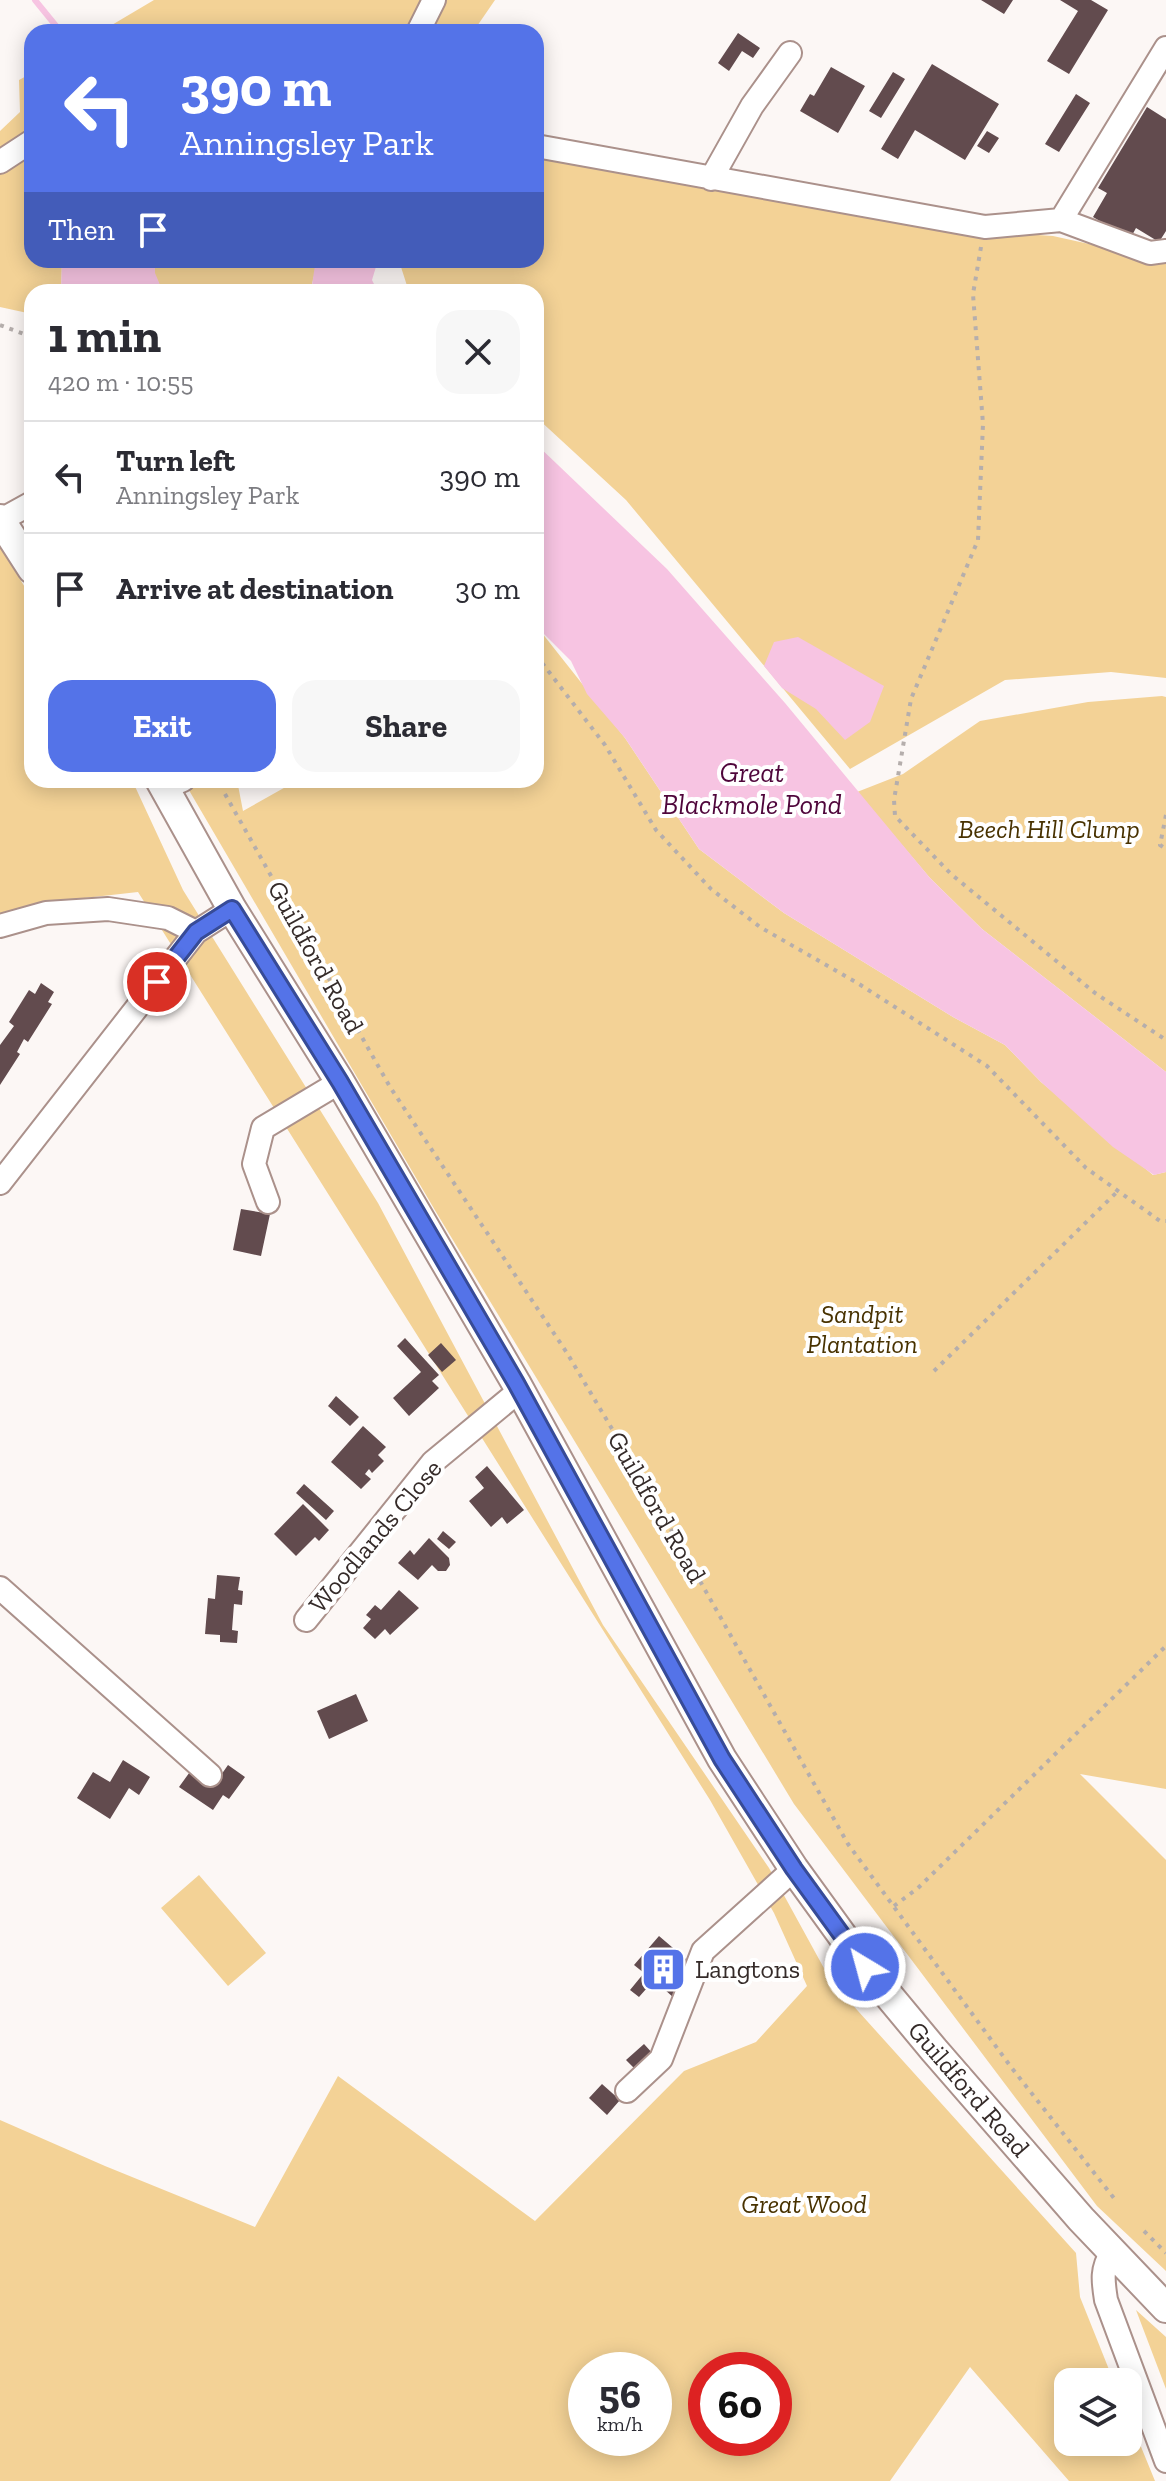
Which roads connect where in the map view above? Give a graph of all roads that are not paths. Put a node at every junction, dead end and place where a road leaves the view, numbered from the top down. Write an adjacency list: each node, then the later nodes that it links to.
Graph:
1 (434, 0): 2 (street)
2 (422, 24)
3 (1166, 48): 9 (street)
4 (790, 53): 8 (street)
5 (24, 146): 7 (street)
6 (544, 148): 8 (street)
7 (0, 162)
8 (711, 179): 9 (street)
9 (1061, 220): 10 (street)
10 (1166, 251)
11 (24, 507): 12 (street)
12 (0, 519): 13 (main road)
13 (24, 556)
14 (172, 788): 15 (main road, Guildford Road)
15 (232, 909): 17 (street); 18 (main road, Guildford Road)
16 (0, 926): 17 (street)
17 (196, 932): 19 (street)
18 (340, 1082): 20 (street); 21 (main road, Guildford Road)
19 (0, 1183)
20 (268, 1202)
21 (519, 1391): 23 (street, Woodlands Close); 25 (main road, Guildford Road)
22 (0, 1588): 24 (street)
23 (306, 1620)
24 (210, 1775)
25 (794, 1869): 26 (street); 27 (main road, Guildford Road)
26 (627, 2091)
27 (1112, 2252): 28 (main road, Guildford Road); 29 (street)
28 (1166, 2308)
29 (1166, 2461)

